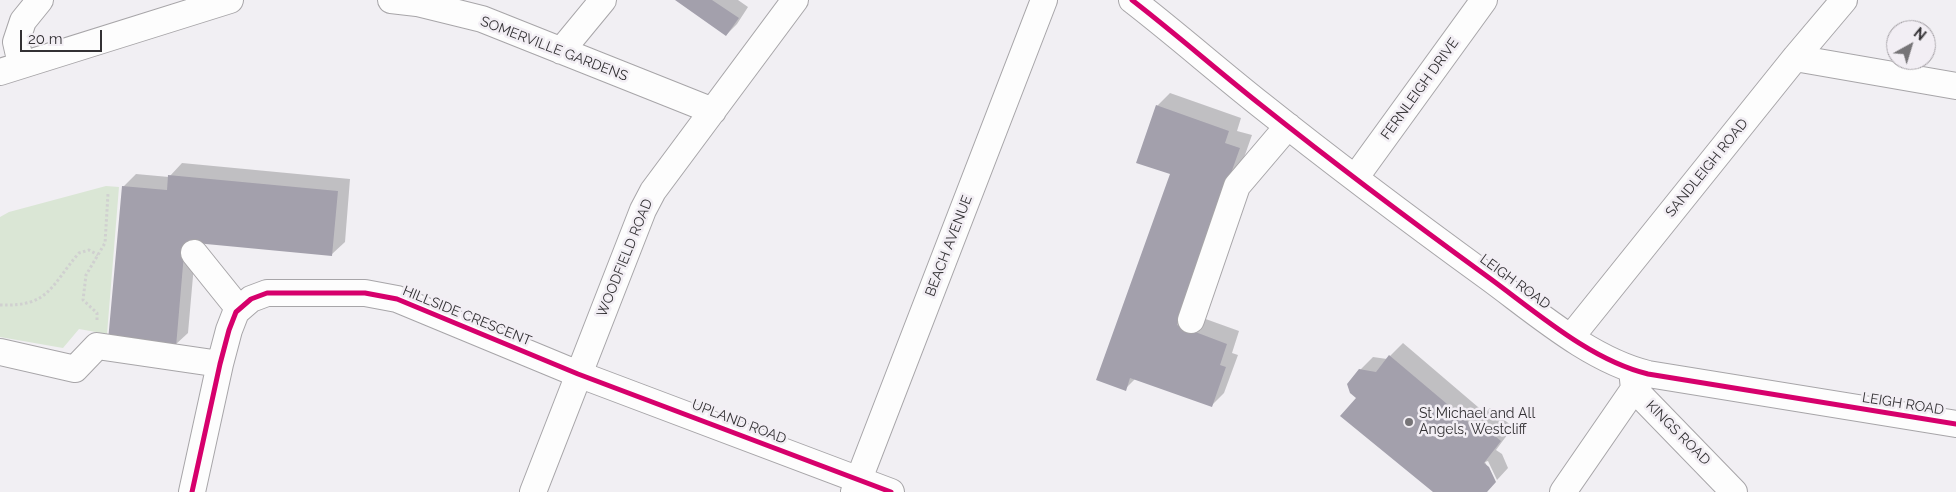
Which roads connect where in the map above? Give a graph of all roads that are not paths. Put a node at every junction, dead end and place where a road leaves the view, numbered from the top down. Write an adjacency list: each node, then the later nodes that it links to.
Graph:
1 (40, 0): 12 (street)
2 (230, 0): 12 (street)
3 (602, 0): 10 (street)
4 (795, 0): 14 (street, WOODFIELD ROAD)
5 (1044, 0): 26 (street, BEACH AVENUE)
6 (1484, 0): 16 (street, FERNLEIGH DRIVE)
7 (1844, 0): 11 (street, SANDLEIGH ROAD)
8 (404, 1): 10 (street, SOMERVILLE GARDENS)
9 (1139, 2): 15 (street, LEIGH ROAD)
10 (560, 51): 14 (street, SOMERVILLE GARDENS)
11 (1795, 58): 13 (street); 20 (street, SANDLEIGH ROAD)
12 (10, 68)
13 (1956, 86)
14 (713, 111): 23 (street, WOODFIELD ROAD)
15 (1288, 126): 16 (street, LEIGH ROAD); 19 (street)
16 (1355, 178): 20 (street, LEIGH ROAD)
17 (194, 253): 18 (street)
18 (239, 309): 22 (street); 23 (street, HILLSIDE CRESCENT)
19 (1191, 320)
20 (1571, 337): 24 (street, LEIGH ROAD)
21 (0, 352): 22 (street)
22 (220, 364): 27 (street)
23 (578, 374): 26 (street, UPLAND ROAD); 28 (street, WOODFIELD ROAD)
24 (1633, 380): 25 (street, LEIGH ROAD); 30 (street); 31 (street, KINGS ROAD)
25 (1956, 424)
26 (857, 486): 29 (street, UPLAND ROAD)
27 (192, 492)
28 (533, 492)
29 (891, 492)
30 (1562, 492)
31 (1734, 492)

